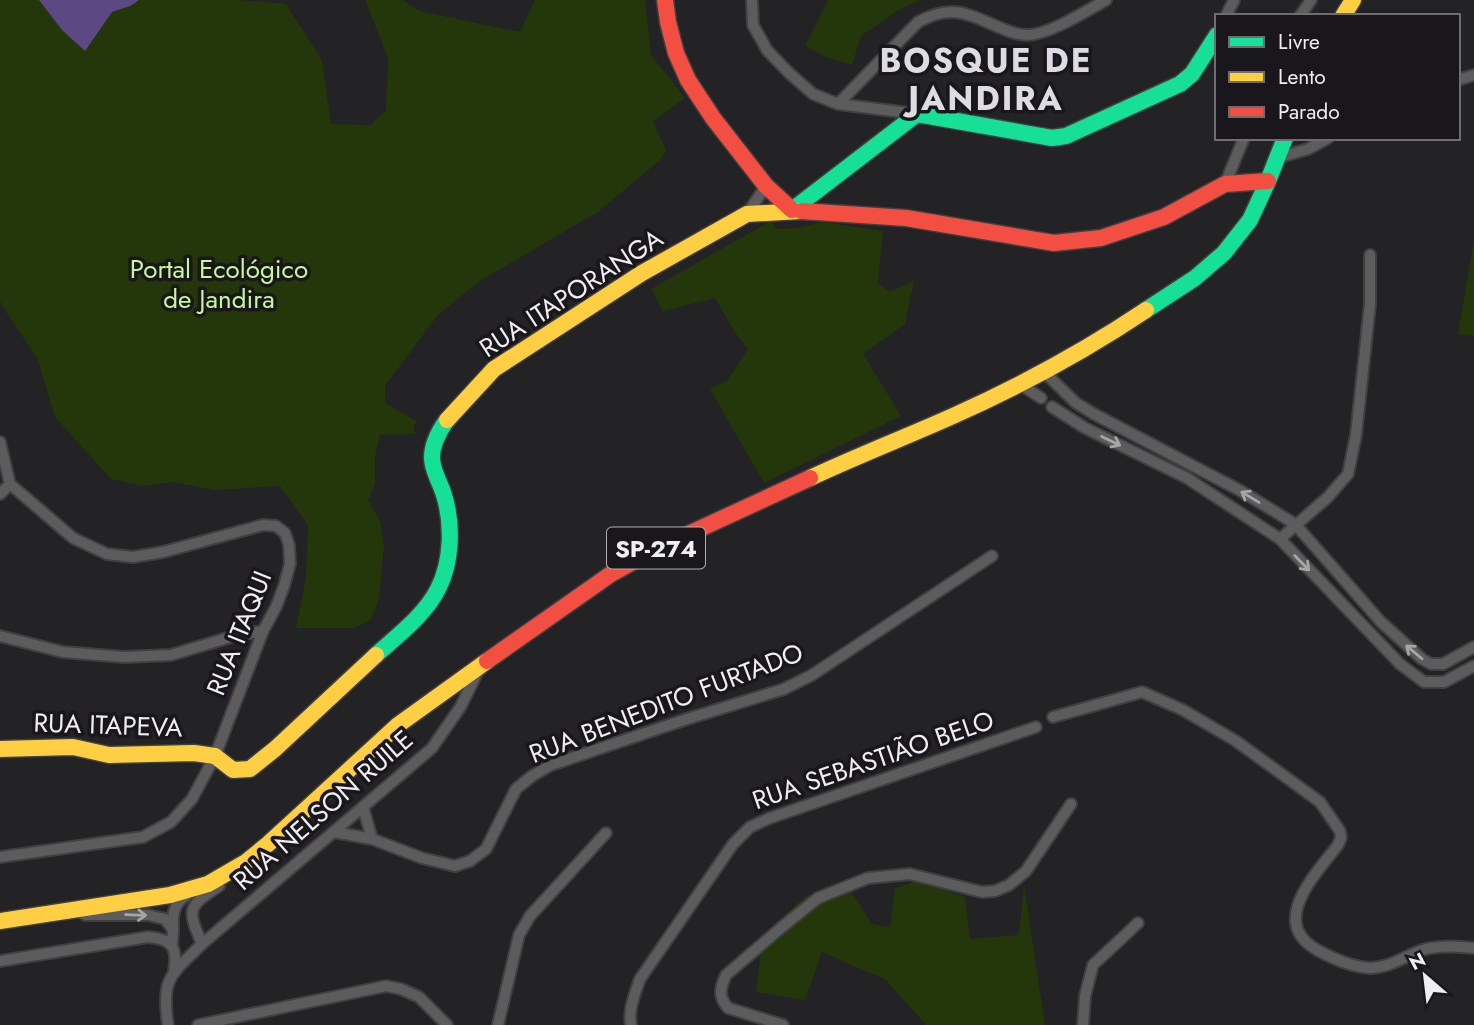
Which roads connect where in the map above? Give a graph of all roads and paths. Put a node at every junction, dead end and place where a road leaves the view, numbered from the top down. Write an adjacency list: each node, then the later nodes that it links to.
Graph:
1 (665, 0): 13 (street)
2 (752, 0): 5 (street)
3 (1106, 0): 5 (street)
4 (1215, 38): 6 (street)
5 (838, 104): 6 (street)
6 (917, 114): 14 (street)
7 (1243, 140): 12 (street)
8 (1284, 140): 10 (street, SP-274)
9 (1324, 140): 10 (street)
10 (1277, 158): 11 (street, SP-274)
11 (1268, 181): 12 (street); 17 (street, SP-274)
12 (1225, 184): 14 (street, RUA ITAPORANGA)
13 (766, 186): 14 (street); 15 (street, RUA ITAPORANGA)
14 (792, 210): 15 (street, RUA ITAPORANGA)
15 (747, 214): 35 (street, RUA ITAPORANGA)
16 (1370, 254): 24 (street)
17 (1044, 372): 18 (street, SP-274); 24 (street, one-way to 17)
18 (1020, 384): 19 (street); 30 (street, SP-274)
19 (1041, 398)
20 (1052, 407): 25 (street, one-way to 25)
21 (0, 442): 22 (street)
22 (10, 484): 23 (street); 27 (street, RUA ITAQUI)
23 (0, 494)
24 (1295, 524): 25 (street); 29 (street, one-way to 24)
25 (1280, 539): 31 (street, one-way to 31)
26 (992, 556): 40 (street, RUA BENEDITO FURTADO)
27 (263, 631): 28 (street); 35 (street, RUA ITAQUI)
28 (0, 636)
29 (1474, 647)
30 (481, 666): 37 (street, RUA NELSON RUILE); 41 (street, SP-274)
31 (1474, 666)
32 (1054, 717): 50 (street)
33 (1035, 727): 57 (street, RUA SEBASTIÃO BELO)
34 (0, 748): 35 (street, RUA ITAPEVA)
35 (215, 756): 42 (street, RUA ITAQUI)
36 (1070, 804): 58 (street)
37 (363, 807): 38 (street, RUA NELSON RUILE); 40 (street)
38 (334, 832): 40 (street, RUA BENEDITO FURTADO); 48 (street, RUA NELSON RUILE)
39 (606, 833): 56 (street)
40 (372, 839)
41 (268, 844): 43 (street, SP-274); 48 (street)
42 (0, 857)
43 (208, 884): 44 (street, SP-274); 47 (street)
44 (43, 914): 45 (street, SP-274); 47 (street, one-way to 47)
45 (0, 920)
46 (1138, 923): 59 (street)
47 (173, 930): 49 (street)
48 (202, 944): 52 (street, RUA NELSON RUILE)
49 (172, 946): 51 (street); 52 (street)
50 (1474, 948)
51 (0, 961)
52 (174, 971): 53 (street)
53 (168, 1025)
54 (198, 1025): 55 (street)
55 (447, 1025)
56 (498, 1025)
57 (631, 1025)
58 (783, 1025)
59 (1083, 1025)

